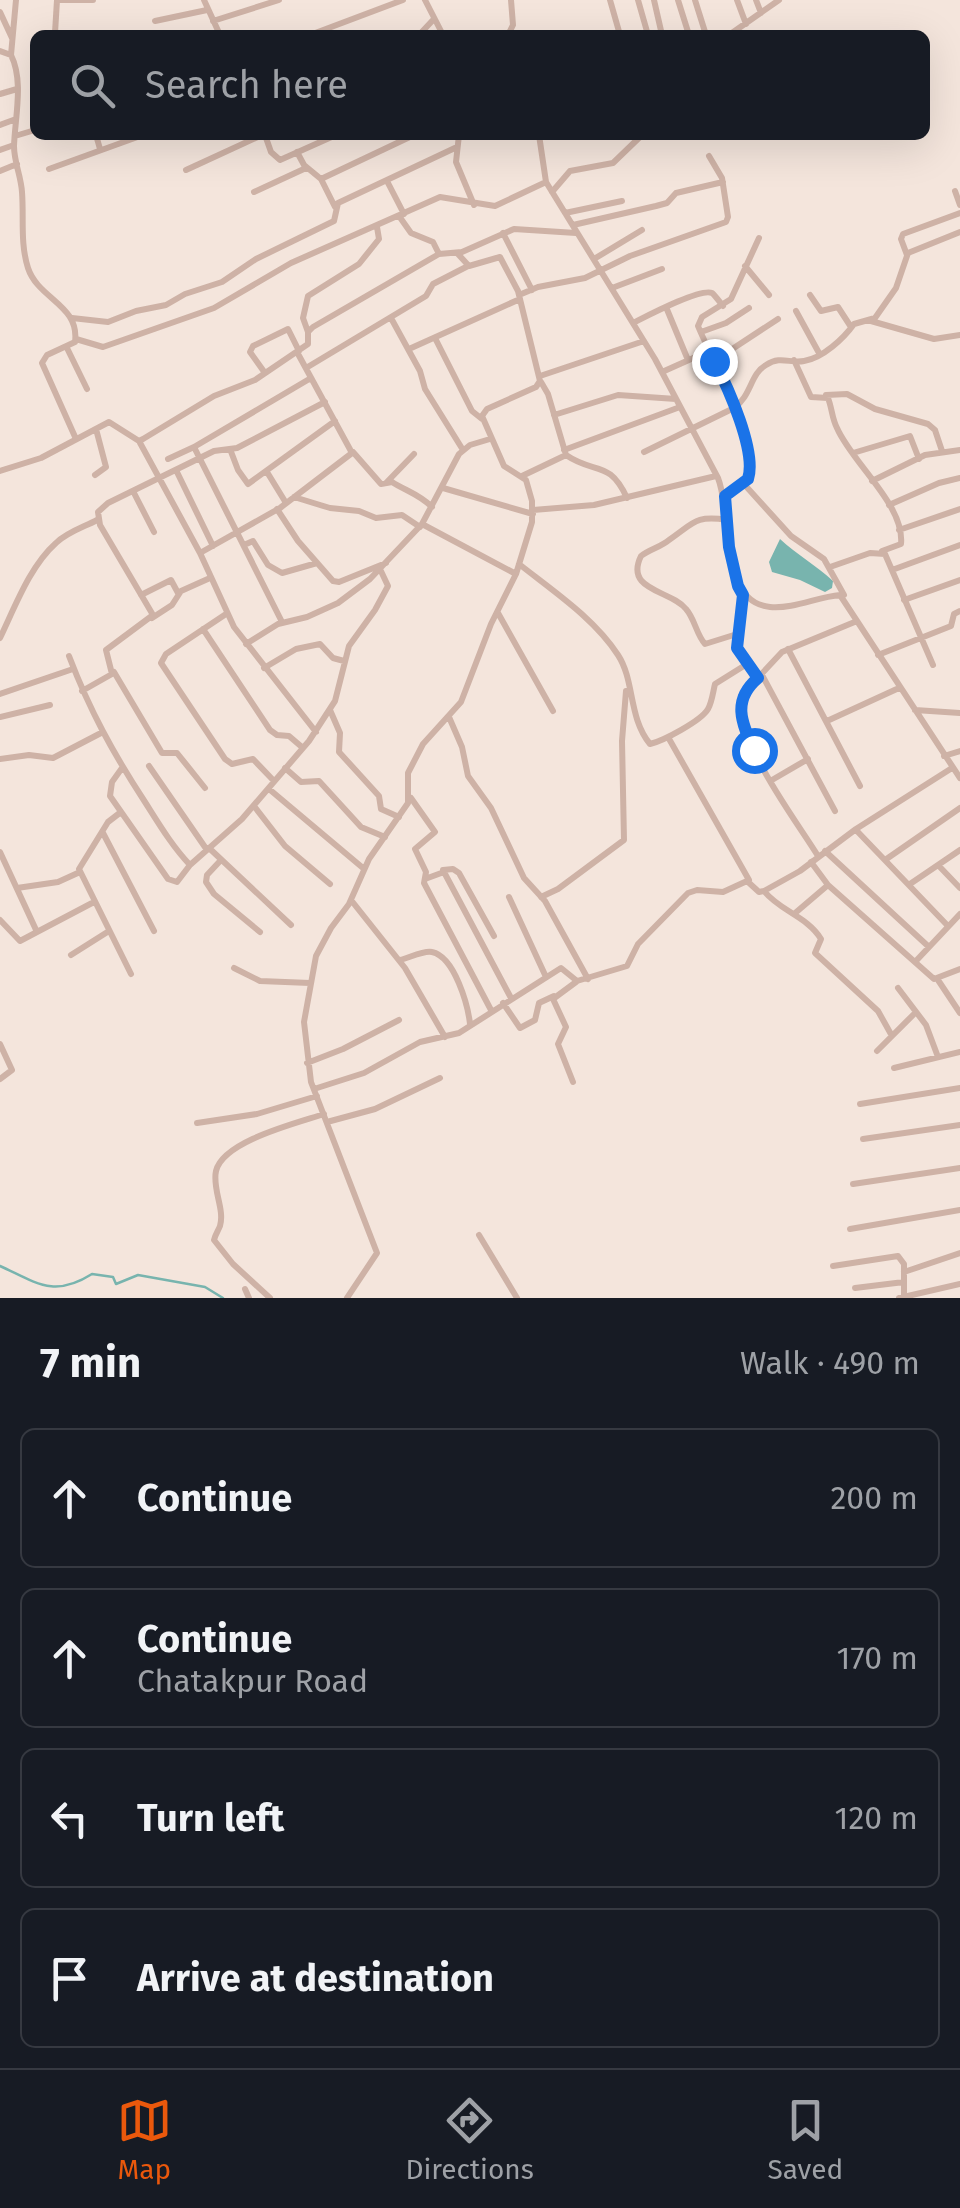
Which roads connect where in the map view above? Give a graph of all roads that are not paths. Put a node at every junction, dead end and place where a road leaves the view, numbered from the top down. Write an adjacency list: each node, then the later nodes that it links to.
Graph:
1 (16, 0): 36 (street)
2 (57, 0): 3 (street); 24 (street)
3 (93, 0)
4 (204, 0): 17 (street)
5 (280, 0): 22 (street)
6 (403, 0): 26 (street)
7 (425, 0): 20 (street)
8 (511, 0): 29 (street)
9 (610, 0): 30 (street)
10 (638, 0): 31 (street)
11 (654, 0): 32 (street)
12 (678, 0): 33 (street)
13 (695, 0): 34 (street)
14 (738, 0): 23 (street)
15 (756, 0): 19 (street)
16 (779, 0): 19 (street)
17 (207, 10): 21 (street); 22 (street)
18 (0, 12): 36 (street)
19 (760, 13): 23 (street)
20 (433, 20): 27 (street); 28 (street)
21 (154, 21)
22 (213, 21): 25 (street)
23 (746, 24): 35 (street)
24 (56, 30)
25 (218, 30)
26 (323, 30)
27 (424, 30)
28 (440, 30)
29 (510, 30)
30 (619, 30)
31 (647, 30)
32 (661, 30)
33 (687, 30)
34 (704, 30)
35 (737, 30)
36 (13, 40): 38 (street)
37 (0, 51): 38 (street)
38 (11, 55): 39 (street)
39 (17, 89): 40 (street); 41 (street)
40 (0, 94)
41 (16, 120): 42 (street); 53 (street)
42 (0, 125)
43 (30, 133): 53 (street)
44 (97, 140): 55 (street)
45 (128, 140): 55 (street)
46 (252, 140): 62 (street)
47 (266, 140): 57 (street)
48 (325, 140): 57 (street)
49 (403, 140): 64 (street)
50 (458, 140): 54 (street)
51 (540, 140): 66 (street)
52 (637, 140): 70 (street)
53 (15, 141): 56 (street); 59 (street)
54 (457, 147): 65 (street); 72 (street)
55 (100, 149): 61 (street)
56 (0, 150)
57 (298, 152): 60 (street)
58 (709, 156): 67 (street)
59 (17, 164): 63 (street); 101 (street)
60 (306, 168): 64 (street); 69 (street)
61 (49, 170)
62 (186, 170)
63 (0, 171)
64 (321, 179): 73 (street)
65 (387, 181): 73 (street); 76 (street)
66 (546, 182): 70 (street); 72 (street)
67 (723, 182): 77 (street); 91 (street)
68 (955, 191): 74 (street)
69 (254, 192)
70 (552, 192): 75 (street)
71 (622, 201): 75 (street)
72 (474, 204): 76 (street)
73 (335, 207): 101 (street)
74 (960, 209): 86 (street)
75 (565, 213): 77 (street)
76 (402, 215): 78 (street); 85 (street)
77 (572, 225): 82 (street)
78 (377, 227): 107 (street); 111 (street)
79 (642, 230): 87 (street)
80 (960, 232): 86 (street)
81 (503, 233): 82 (street); 84 (street); 93 (street)
82 (578, 233): 87 (street)
83 (760, 238): 88 (street)
84 (457, 253): 85 (street); 89 (street)
85 (440, 254): 107 (street)
86 (906, 255): 104 (street)
87 (594, 258): 91 (street)
88 (744, 265): 95 (street); 97 (street)
89 (469, 266): 96 (street); 102 (street)
90 (662, 268): 92 (street)
91 (601, 270): 92 (street); 93 (street)
92 (612, 288): 105 (street)
93 (532, 290): 96 (street)
94 (810, 294): 106 (street)
95 (769, 295)
96 (520, 297): 110 (street); 125 (street)
97 (723, 306): 98 (street); 108 (street)
98 (666, 307): 105 (street); 118 (street)
99 (749, 308): 108 (street)
100 (796, 311): 117 (street)
101 (72, 318): 111 (street)
102 (391, 318): 114 (street); 121 (street)
103 (778, 318): 120 (street)
104 (870, 321): 106 (street); 109 (street)
105 (633, 323): 112 (street)
106 (852, 326): 117 (street)
107 (308, 332): 115 (street)
108 (700, 332): 116 (street)
109 (960, 335)
110 (435, 338): 114 (street); 133 (street)
111 (76, 340): 113 (street)
112 (644, 341): 122 (street); 125 (street)
113 (68, 348): 126 (street); 137 (street)
114 (408, 350): 141 (street)
115 (298, 351): 121 (street); 123 (street); 123 (street)
116 (709, 351): 118 (street); 120 (street)
117 (819, 353): 119 (street)
118 (688, 360): 122 (street)
119 (794, 360): 127 (street); 130 (street)
120 (714, 361): 130 (street)
121 (306, 368): 124 (street)
122 (662, 372): 129 (street)
123 (264, 373): 138 (street)
124 (311, 378): 128 (street); 139 (street)
125 (540, 378): 131 (street); 133 (street)
126 (87, 389)
127 (825, 396): 143 (street); 147 (street)
128 (325, 402): 132 (street); 140 (street)
129 (678, 403): 131 (street); 135 (street); 146 (street)
130 (734, 408): 135 (street); 161 (street)
131 (554, 416): 146 (street)
132 (336, 420): 144 (street); 154 (street)
133 (484, 420): 136 (street)
134 (96, 429): 137 (street); 138 (street); 155 (street)
135 (692, 430): 145 (street); 157 (street)
136 (490, 438): 141 (street); 156 (street)
137 (76, 439): 153 (street)
138 (139, 440): 158 (street)
139 (194, 447): 149 (street); 151 (street)
140 (230, 449): 149 (street); 154 (street)
141 (462, 450): 163 (street)
142 (960, 450): 143 (street)
143 (942, 451): 150 (street)
144 (352, 452): 162 (street); 167 (street)
145 (644, 452)
146 (565, 453): 156 (street); 166 (street)
147 (853, 453): 150 (street); 160 (street)
148 (414, 454): 162 (street)
149 (199, 458): 152 (street); 178 (street)
150 (919, 458): 160 (street)
151 (168, 459)
152 (176, 470): 158 (street); 181 (street)
153 (0, 471)
154 (267, 472): 167 (street)
155 (95, 475)
156 (522, 476): 172 (street)
157 (716, 476): 165 (street); 166 (street)
158 (160, 478): 164 (street); 183 (street)
159 (960, 478): 168 (street)
160 (872, 481): 168 (street)
161 (743, 483): 165 (street); 187 (street)
162 (386, 484): 169 (street)
163 (443, 488): 169 (street); 172 (street)
164 (133, 491): 173 (street); 177 (street)
165 (725, 496): 174 (street)
166 (627, 498): 172 (street)
167 (289, 500): 171 (street); 175 (street)
168 (889, 505): 176 (street)
169 (432, 507): 175 (street)
170 (960, 509): 176 (street)
171 (277, 510): 178 (street); 184 (street)
172 (533, 512): 185 (street)
173 (97, 520): 193 (street); 205 (street)
174 (727, 520): 194 (street); 204 (street)
175 (421, 525): 186 (street); 189 (street)
176 (899, 530): 182 (street)
177 (154, 532)
178 (238, 532): 179 (street); 181 (street)
179 (244, 545): 184 (street); 202 (street)
180 (960, 545): 188 (street)
181 (213, 546): 183 (street)
182 (882, 552): 187 (street); 188 (street)
183 (200, 553): 190 (street)
184 (317, 563): 186 (street)
185 (519, 564): 189 (street); 218 (street)
186 (383, 566): 202 (street); 211 (street)
187 (830, 567): 196 (street)
188 (892, 570): 195 (street)
189 (516, 574): 198 (street)
190 (210, 578): 192 (street); 199 (street)
191 (960, 580): 195 (street)
192 (178, 594): 193 (street); 200 (street)
193 (142, 595): 200 (street)
194 (743, 595): 196 (street); 204 (street)
195 (904, 600): 206 (street)
196 (846, 601): 201 (street)
197 (960, 610): 206 (street)
198 (497, 612): 224 (street); 227 (street)
199 (226, 614): 203 (street); 207 (street)
200 (152, 618): 216 (street)
201 (857, 621): 208 (street); 210 (street)
202 (282, 622): 207 (street)
203 (203, 629): 233 (street); 244 (street)
204 (737, 634): 212 (street)
205 (0, 638)
206 (921, 638): 210 (street); 213 (street)
207 (246, 644): 215 (street)
208 (788, 649): 217 (street); 229 (street)
209 (69, 656): 214 (street)
210 (878, 656): 219 (street)
211 (344, 661): 215 (street); 223 (street)
212 (747, 664): 217 (street); 232 (street)
213 (933, 665)
214 (74, 668): 220 (street); 221 (street)
215 (264, 668): 230 (street)
216 (113, 671): 220 (street); 246 (street)
217 (760, 677): 237 (street); 243 (street)
218 (627, 684): 232 (street); 276 (street)
219 (899, 688): 225 (street); 229 (street)
220 (82, 692): 231 (street)
221 (0, 694)
222 (50, 705): 228 (street)
223 (330, 710): 230 (street); 252 (street)
224 (554, 710)
225 (914, 710): 226 (street); 235 (street)
226 (960, 713)
227 (449, 717): 247 (street); 276 (street)
228 (0, 718)
229 (827, 720): 245 (street)
230 (316, 732): 233 (street)
231 (101, 733): 236 (street); 239 (street)
232 (668, 737): 269 (street)
233 (303, 748): 240 (street)
234 (960, 751): 235 (street)
235 (944, 756): 241 (street)
236 (0, 758)
237 (808, 759): 243 (street); 250 (street)
238 (150, 766): 256 (street)
239 (122, 768): 251 (street); 264 (street)
240 (285, 768): 244 (street); 255 (street)
241 (952, 768): 242 (street); 253 (street)
242 (960, 778)
243 (772, 780): 259 (street)
244 (271, 785): 248 (street); 265 (street)
245 (860, 786)
246 (205, 788)
247 (411, 797): 252 (street); 268 (street)
248 (254, 806): 256 (street); 270 (street)
249 (960, 808): 261 (street)
250 (835, 811)
251 (121, 812): 254 (street); 264 (street)
252 (399, 817): 255 (street)
253 (856, 829): 259 (street); 261 (street)
254 (103, 834): 267 (street); 286 (street)
255 (384, 837): 265 (street)
256 (208, 849): 260 (street); 264 (street)
257 (960, 850): 263 (street)
258 (0, 852): 273 (street)
259 (822, 854): 262 (street); 290 (street)
260 (221, 860): 283 (street); 288 (street)
261 (885, 860): 271 (street)
262 (810, 862): 272 (street); 275 (street)
263 (938, 865): 271 (street); 274 (street)
264 (190, 866)
265 (363, 868): 278 (street)
266 (442, 870): 268 (street); 289 (street); 304 (street)
267 (80, 872): 273 (street); 279 (street)
268 (424, 879): 305 (street)
269 (750, 881): 275 (street); 298 (street)
270 (330, 884)
271 (910, 884): 284 (street)
272 (828, 885): 280 (street); 293 (street)
273 (18, 888): 287 (street)
274 (960, 888)
275 (764, 891): 280 (street)
276 (541, 896): 298 (street)
277 (509, 897): 297 (street)
278 (351, 900): 292 (street); 301 (street)
279 (94, 902): 285 (street); 287 (street)
280 (794, 914): 310 (street)
281 (960, 914): 284 (street)
282 (0, 920): 287 (street)
283 (291, 925)
284 (948, 926): 290 (street)
285 (109, 931): 291 (street); 296 (street)
286 (154, 931)
287 (37, 932)
288 (260, 932)
289 (494, 936)
290 (928, 946): 293 (street)
291 (71, 955)
292 (400, 960): 309 (street); 311 (street)
293 (915, 962): 299 (street)
294 (234, 968): 301 (street)
295 (960, 969): 299 (street)
296 (131, 974)
297 (546, 976): 300 (street); 304 (street)
298 (588, 979): 300 (street)
299 (938, 980): 307 (street)
300 (577, 982): 303 (street)
301 (310, 983): 316 (street)
302 (898, 988): 306 (street)
303 (554, 996): 304 (street); 320 (street)
304 (507, 1000): 305 (street)
305 (491, 1010): 309 (street)
306 (916, 1012): 310 (street); 315 (street)
307 (960, 1013)
308 (399, 1020): 316 (street)
309 (470, 1025): 311 (street)
310 (892, 1036): 313 (street)
311 (445, 1037): 322 (street)
312 (0, 1044): 318 (street)
313 (877, 1051)
314 (960, 1052): 315 (street)
315 (938, 1057): 317 (street)
316 (307, 1064): 322 (street)
317 (894, 1068)
318 (0, 1078)
319 (440, 1078): 324 (street)
320 (572, 1082)
321 (960, 1088): 323 (street)
322 (315, 1092): 324 (street); 325 (street)
323 (860, 1104)
324 (326, 1118): 340 (street); 342 (street)
325 (196, 1123)
326 (960, 1126): 327 (street)
327 (863, 1139)
328 (960, 1168): 329 (street)
329 (853, 1184)
330 (960, 1210): 331 (street)
331 (850, 1229)
332 (479, 1235): 343 (street)
333 (960, 1254): 335 (street)
334 (833, 1266): 335 (street)
335 (904, 1272): 336 (street)
336 (904, 1282): 338 (street); 344 (street)
337 (960, 1284): 344 (street)
338 (855, 1288)
339 (245, 1289): 341 (street)
340 (348, 1297)
341 (249, 1298)
342 (270, 1298)
343 (517, 1298)
344 (902, 1298)

